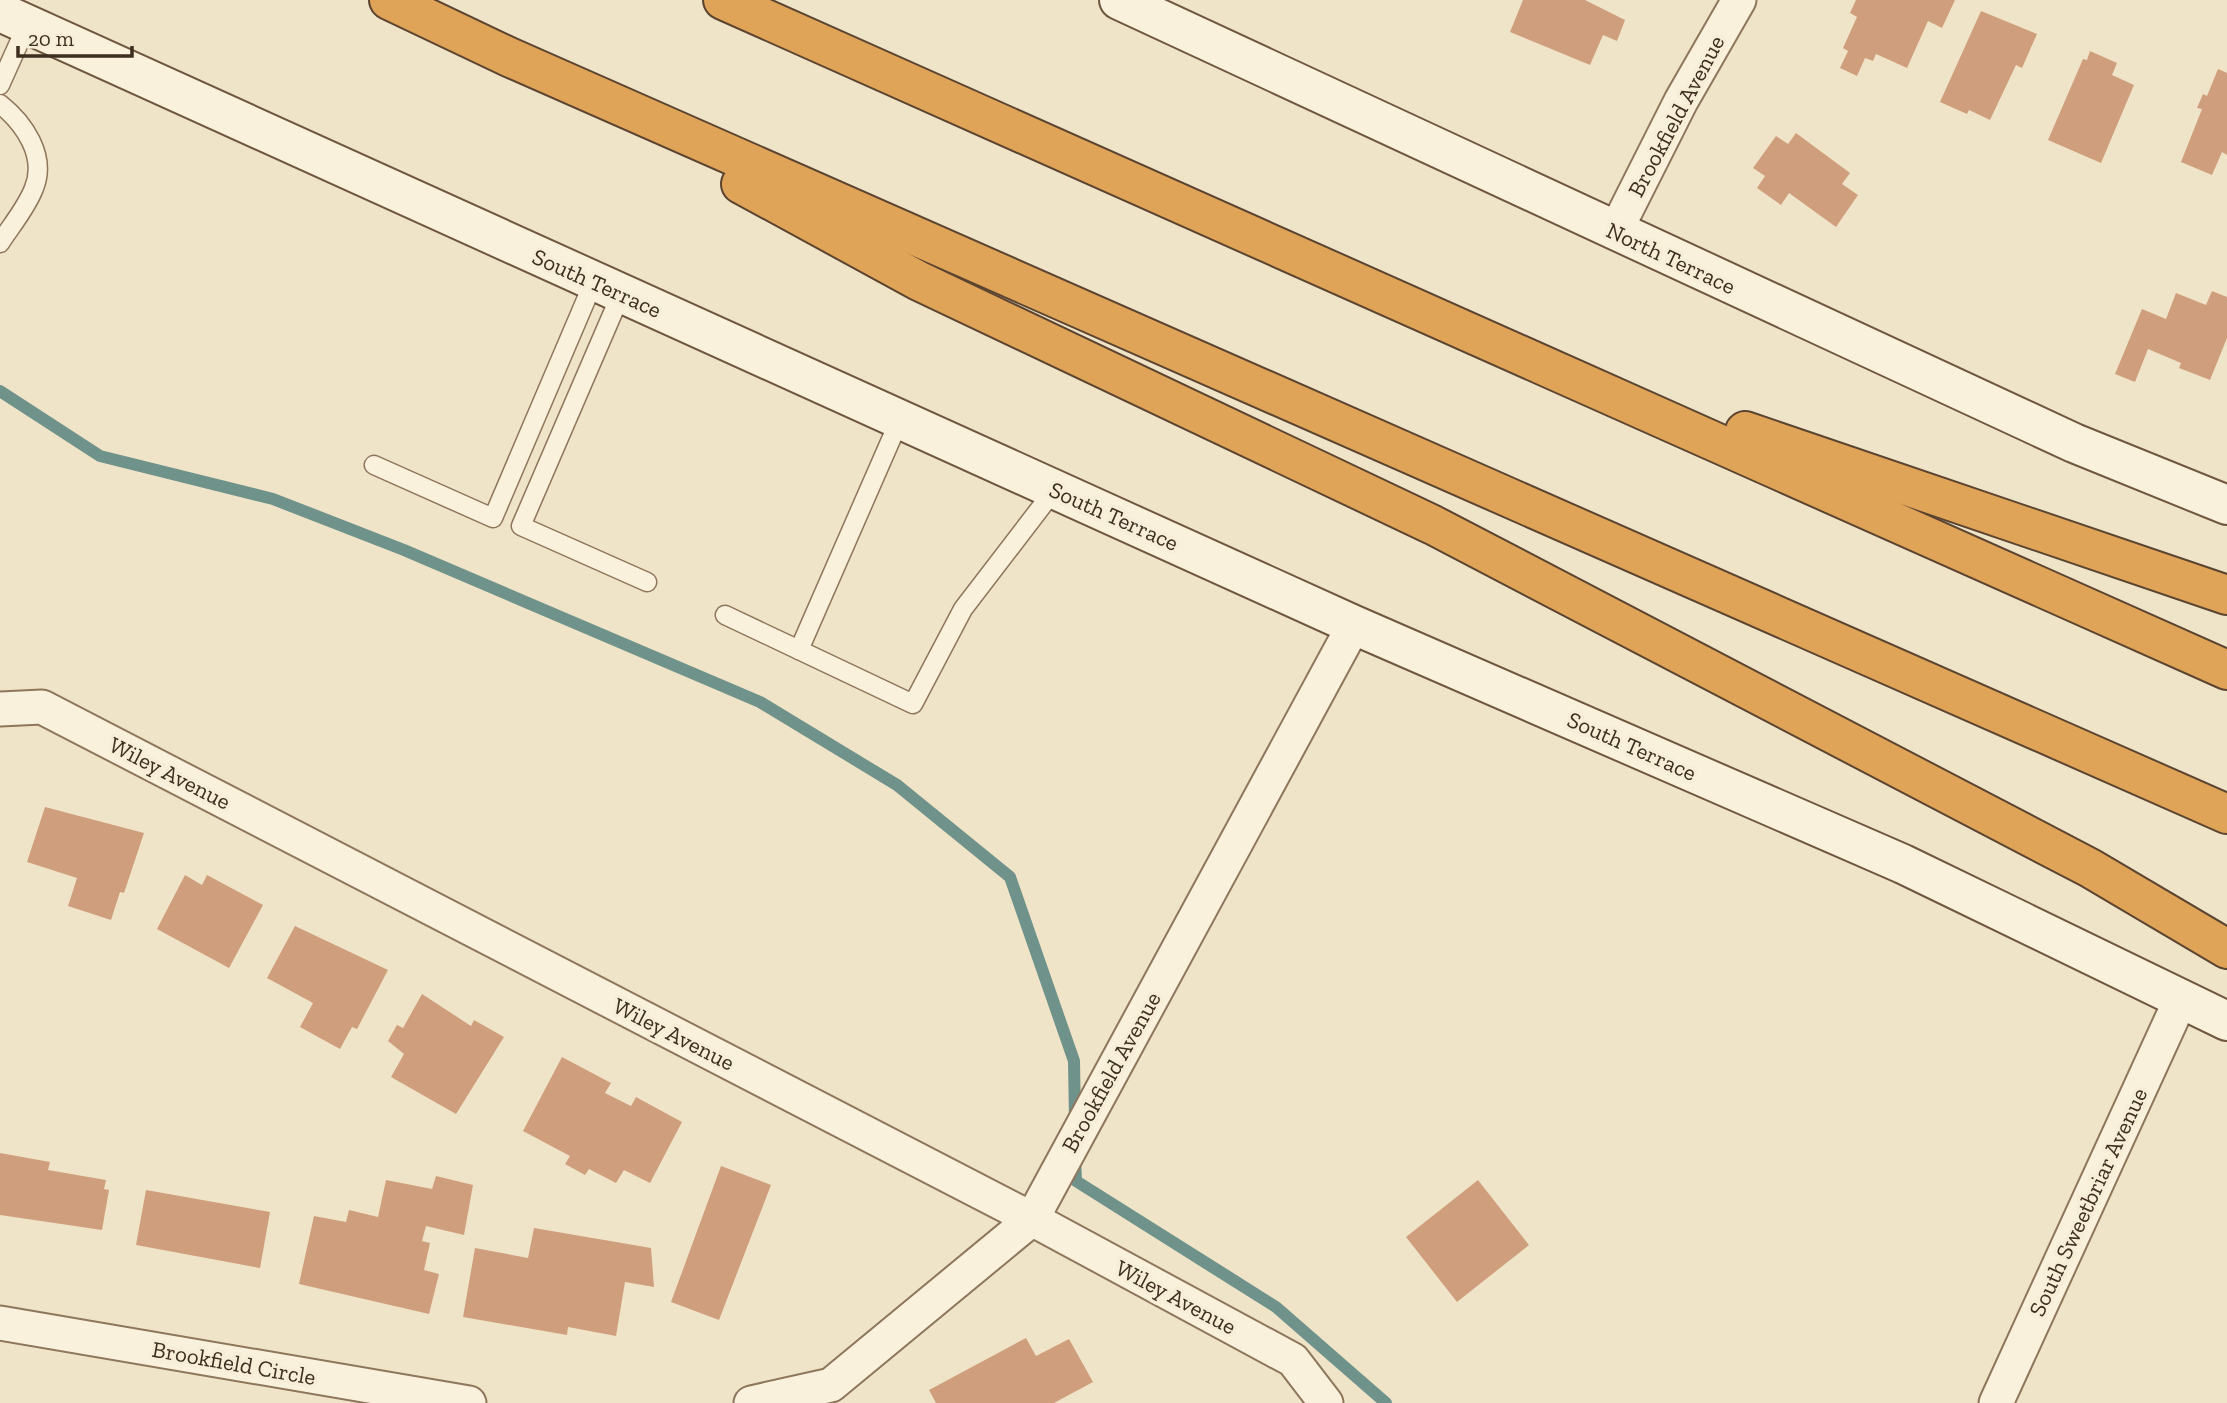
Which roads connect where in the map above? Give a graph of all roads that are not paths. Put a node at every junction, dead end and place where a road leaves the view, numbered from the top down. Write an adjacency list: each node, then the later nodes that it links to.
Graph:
1 (389, 0): 6 (highway)
2 (723, 0): 12 (highway)
3 (1119, 0): 9 (street, North Terrace)
4 (1739, 0): 9 (street, Brookfield Avenue)
5 (14, 19): 7 (lane); 11 (street, South Terrace)
6 (509, 57): 24 (highway); 25 (highway)
7 (0, 85)
8 (0, 104): 10 (lane)
9 (1615, 232): 16 (street, North Terrace)
10 (0, 243)
11 (608, 288): 13 (street, South Terrace); 14 (lane); 17 (lane)
12 (1515, 353): 18 (highway); 22 (highway)
13 (900, 419): 15 (street, South Terrace); 21 (lane)
14 (374, 465)
15 (1055, 489): 20 (street, South Terrace); 21 (lane)
16 (2227, 505)
17 (647, 582)
18 (2227, 595)
19 (725, 615): 21 (lane)
20 (1354, 625): 26 (street, South Terrace); 28 (street, Brookfield Avenue)
21 (799, 650)
22 (2227, 670)
23 (0, 709): 28 (street, Wiley Avenue)
24 (2227, 814)
25 (2227, 949)
26 (2180, 1001): 27 (street, South Terrace); 33 (street, South Sweetbriar Avenue)
27 (2227, 1021)
28 (1032, 1219): 31 (street, Brookfield Avenue); 32 (street, Wiley Avenue)
29 (0, 1323): 30 (street, Brookfield Circle)
30 (468, 1403)
31 (751, 1403)
32 (1326, 1403)
33 (1996, 1403)

